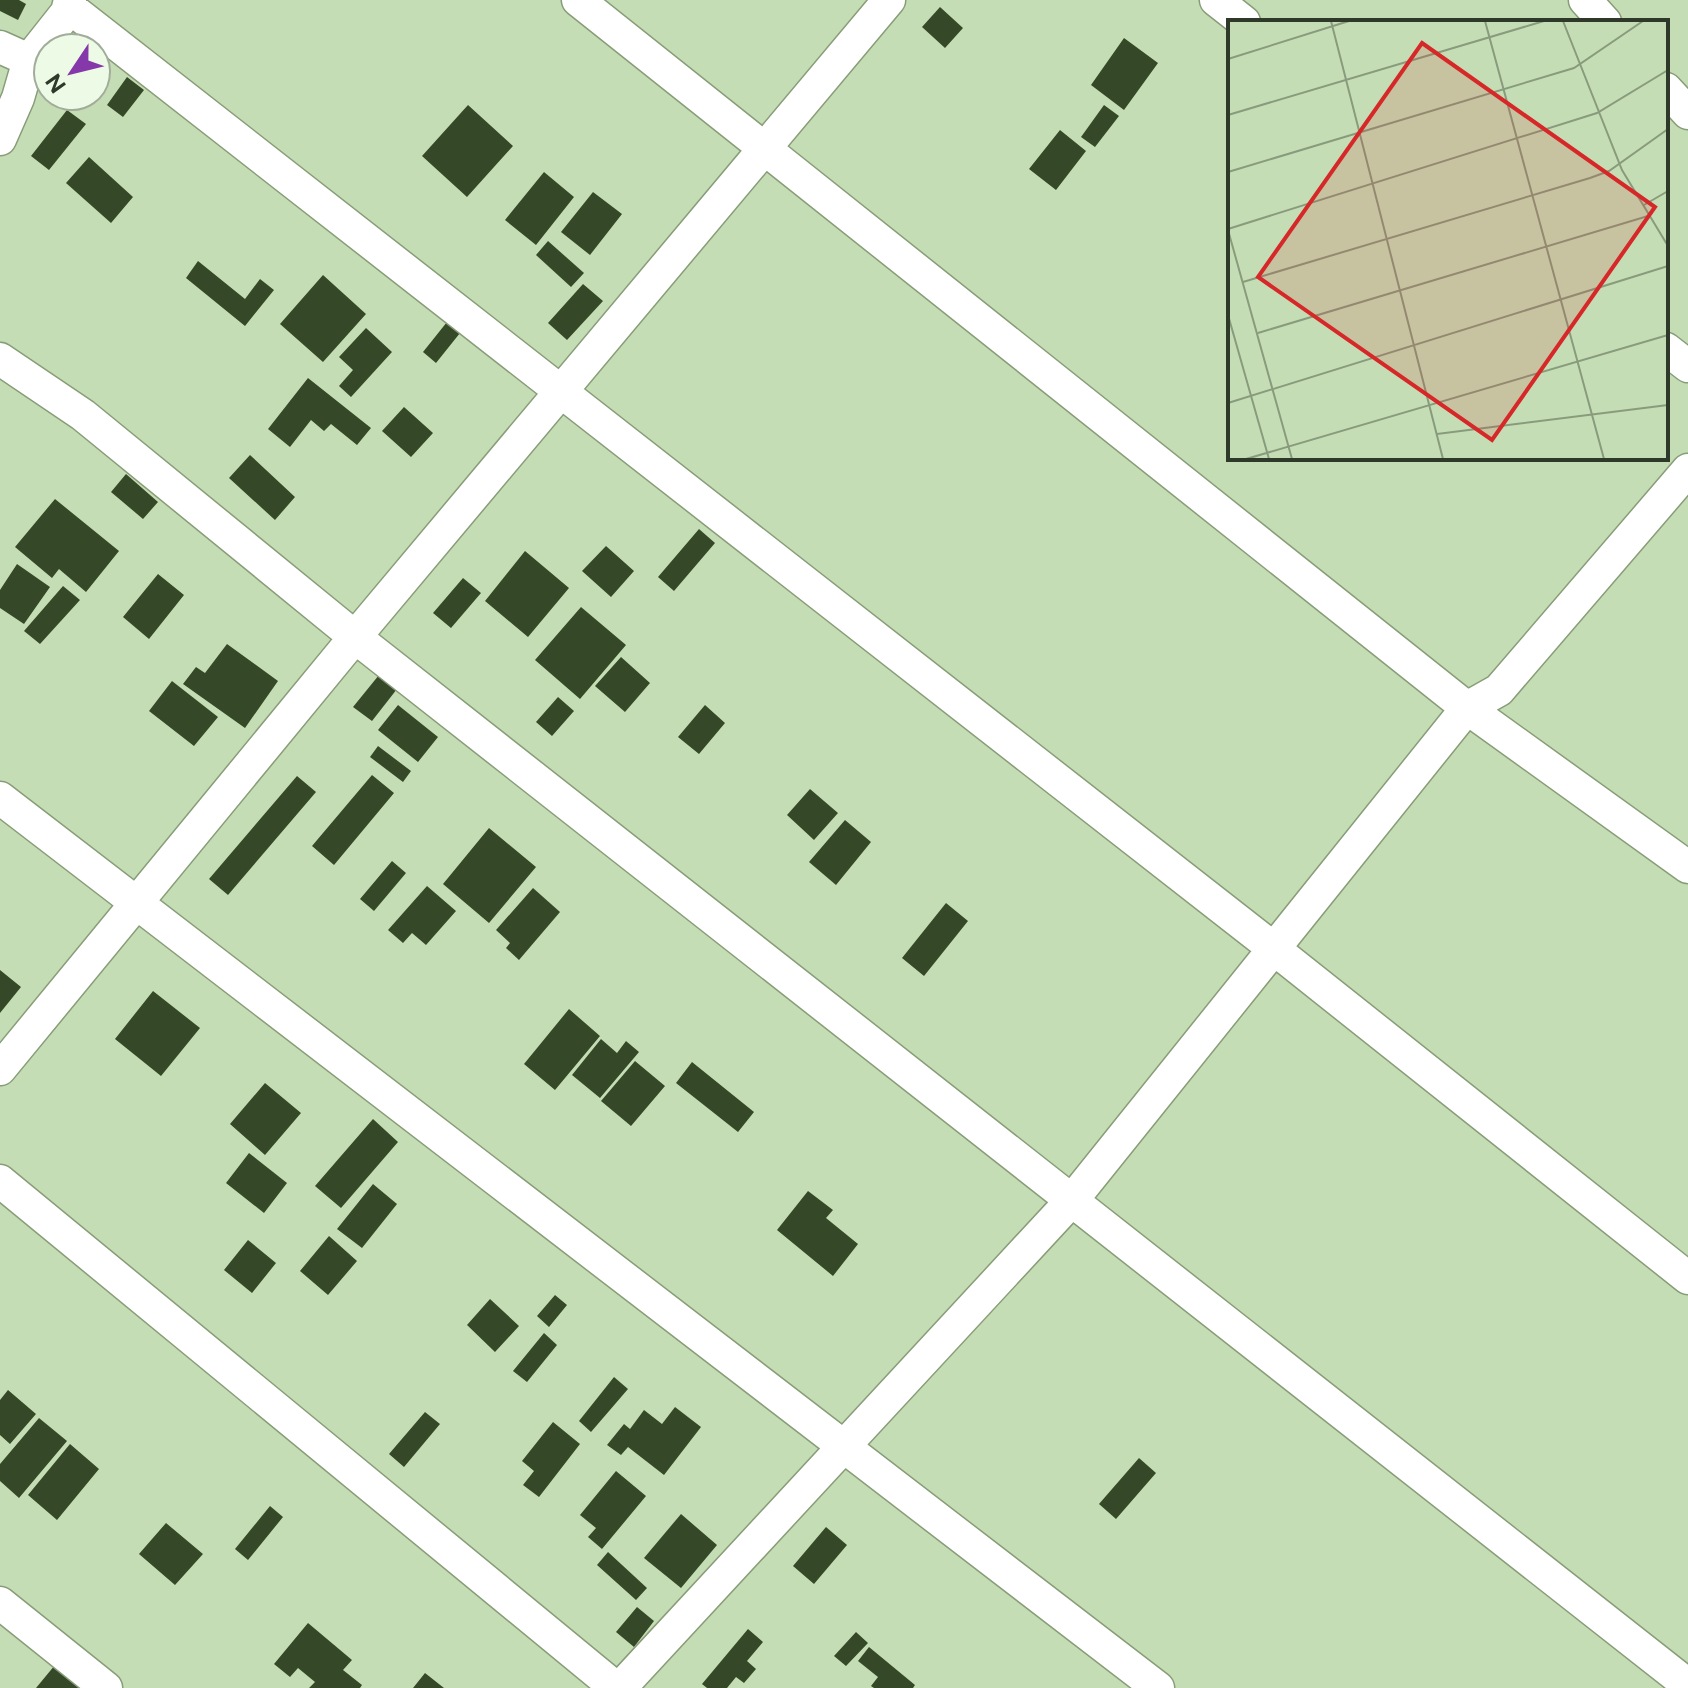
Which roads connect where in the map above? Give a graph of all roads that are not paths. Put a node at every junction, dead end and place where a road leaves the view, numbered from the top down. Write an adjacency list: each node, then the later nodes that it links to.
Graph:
1 (578, 0): 12 (street)
2 (889, 0): 12 (street)
3 (1216, 0): 6 (street)
4 (1585, 0): 7 (street)
5 (69, 3): 8 (street); 16 (street)
6 (1241, 20)
7 (1603, 20)
8 (14, 54): 11 (street)
9 (1668, 91): 10 (street)
10 (1688, 113)
11 (0, 139)
12 (765, 149): 16 (street); 19 (street)
13 (1668, 351): 15 (street)
14 (0, 359): 18 (street)
15 (1688, 366)
16 (561, 391): 18 (street); 23 (street)
17 (1688, 470): 19 (street)
18 (355, 637): 22 (street); 26 (street)
19 (1467, 708): 21 (street); 23 (street)
20 (0, 798): 22 (street)
21 (1688, 867)
22 (137, 903): 24 (street); 28 (street)
23 (1273, 948): 26 (street); 27 (street)
24 (0, 1069)
25 (0, 1181): 32 (street)
26 (1073, 1199): 28 (street); 30 (street)
27 (1688, 1278)
28 (844, 1446): 32 (street); 33 (street)
29 (0, 1603): 31 (street)
30 (1688, 1685)
31 (106, 1688)
32 (618, 1688)
33 (1158, 1688)

